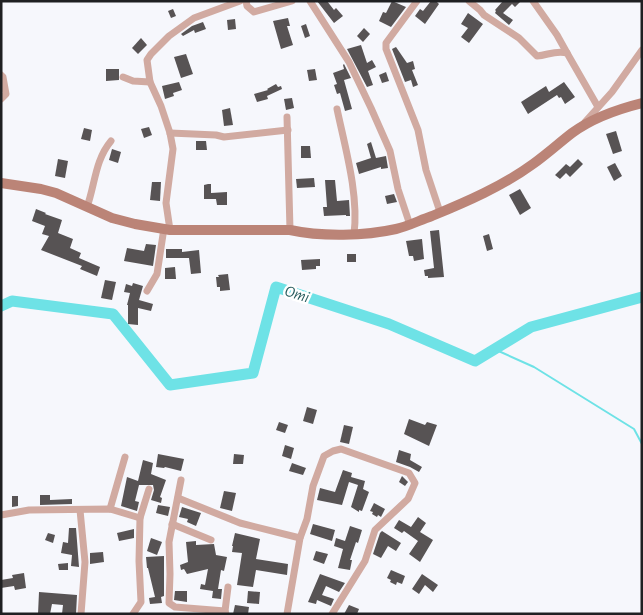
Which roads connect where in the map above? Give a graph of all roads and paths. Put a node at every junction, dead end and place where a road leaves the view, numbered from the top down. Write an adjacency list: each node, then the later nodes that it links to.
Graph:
1 (240, 1): 12 (street)
2 (246, 1): 3 (street)
3 (292, 1)
4 (310, 1): 25 (street)
5 (417, 1): 24 (street)
6 (469, 1): 9 (street)
7 (533, 1): 9 (street)
8 (642, 50): 15 (street)
9 (567, 54): 15 (street)
10 (1, 75): 13 (street)
11 (123, 77): 12 (street)
12 (150, 82): 20 (street)
13 (1, 100)
14 (642, 103): 19 (main road)
15 (598, 108): 19 (street)
16 (337, 109): 28 (street)
17 (287, 117): 18 (street)
18 (288, 130): 20 (street); 27 (street)
19 (573, 132): 24 (main road)
20 (170, 133): 26 (street)
21 (110, 141): 23 (street)
22 (1, 184): 23 (main road)
23 (87, 207): 26 (main road)
24 (440, 212): 25 (main road)
25 (410, 225): 28 (main road)
26 (167, 229): 27 (main road); 29 (street)
27 (290, 230): 28 (main road)
28 (354, 234)
29 (147, 291)
30 (125, 457): 34 (street)
31 (182, 480): 33 (street)
32 (148, 488): 37 (street)
33 (178, 498): 38 (street); 39 (street)
34 (110, 508): 35 (street); 37 (street)
35 (80, 510): 36 (street); 43 (street)
36 (1, 514)
37 (140, 518): 44 (street)
38 (172, 524): 40 (street); 42 (street)
39 (300, 538): 45 (street); 46 (street)
40 (211, 540)
41 (228, 587): 42 (street)
42 (225, 612)
43 (81, 614)
44 (134, 614)
45 (287, 614)
46 (332, 614)

